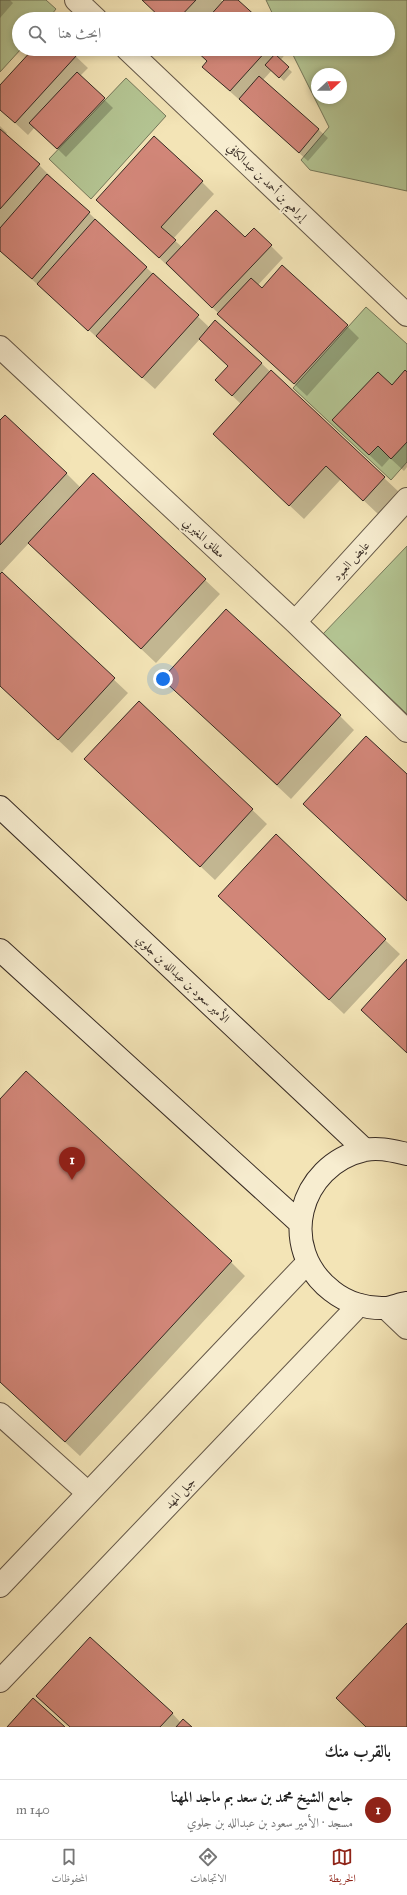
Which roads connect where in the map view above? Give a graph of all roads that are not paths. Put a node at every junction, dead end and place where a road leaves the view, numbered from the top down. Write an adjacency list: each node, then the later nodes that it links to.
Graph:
1 (76, 0): 2 (street)
2 (89, 12)
3 (134, 56): 4 (street, إبراهيم بن أحمد بن عبدالكافي)
4 (407, 315)
5 (0, 346): 7 (street, مطلق المغيربي)
6 (407, 499): 7 (street, عايض العبود)
7 (295, 622): 8 (street, مطلق المغيربي)
8 (407, 731)
9 (0, 807): 11 (street, الأمير سعود بن عبدالله بن جلوي)
10 (3, 959): 13 (street)
11 (366, 1150): 12 (street); 13 (street)
12 (407, 1154)
13 (300, 1223): 14 (street)
14 (307, 1263): 16 (street); 19 (street)
15 (397, 1305): 16 (street); 17 (street)
16 (359, 1306): 21 (street, جبل المهد)
17 (407, 1328)
18 (0, 1414): 19 (street)
19 (88, 1493): 20 (street)
20 (0, 1586)
21 (0, 1681)

